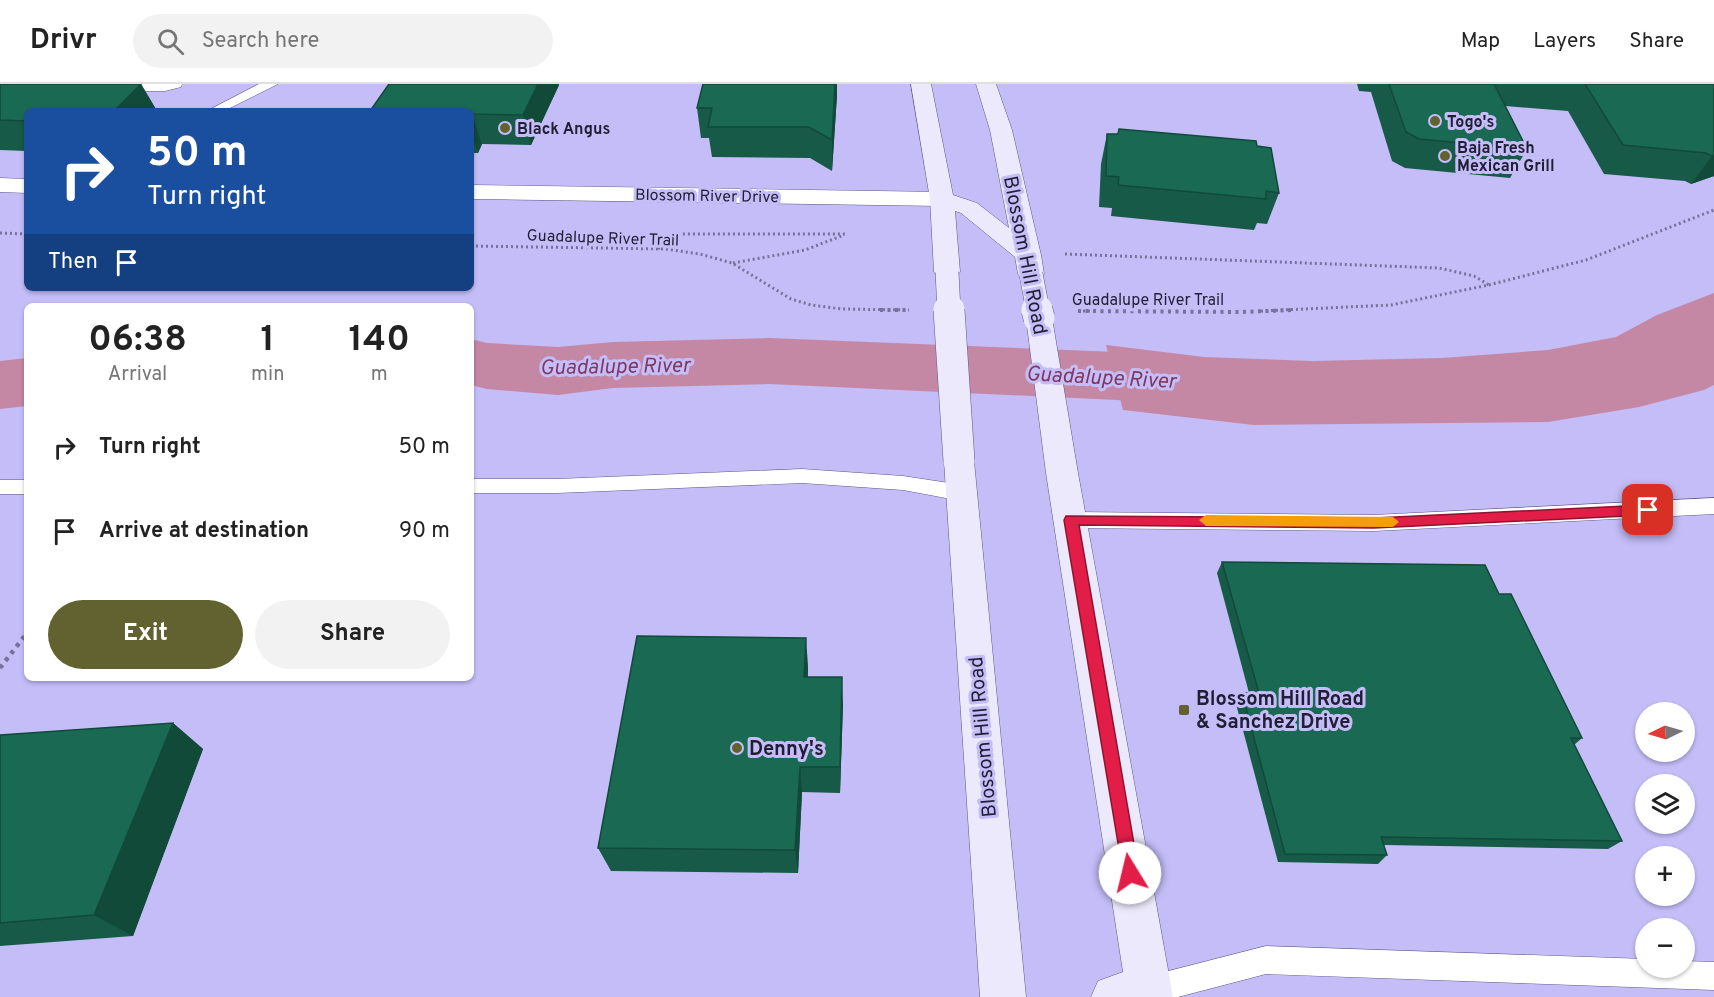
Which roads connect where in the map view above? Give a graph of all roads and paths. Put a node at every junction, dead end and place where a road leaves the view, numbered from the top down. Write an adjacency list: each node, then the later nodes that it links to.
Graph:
1 (176, 84): 5 (lane)
2 (272, 84): 6 (lane)
3 (921, 84): 10 (main road, Blossom Hill Road)
4 (986, 84): 19 (main road, Blossom Hill Road)
5 (106, 87)
6 (220, 108)
7 (0, 185): 8 (street)
8 (24, 186)
9 (474, 192): 10 (street, Blossom River Drive)
10 (942, 199): 19 (main road); 23 (main road, Blossom Hill Road, bridge)
11 (1714, 210): 20 (path, Guadalupe River Trail)
12 (855, 229): 15 (path)
13 (0, 233): 14 (path)
14 (24, 234)
15 (847, 234): 17 (path); 18 (path)
16 (474, 246): 17 (path, Guadalupe River Trail)
17 (658, 249): 18 (path, Guadalupe River Trail)
18 (732, 263): 21 (path, Guadalupe River Trail)
19 (1030, 265): 20 (path); 28 (main road, Blossom Hill Road, bridge)
20 (1490, 285): 22 (path, Guadalupe River Trail)
21 (918, 310)
22 (1072, 311)
23 (961, 477): 24 (lane); 33 (main road, Blossom Hill Road)
24 (474, 486)
25 (0, 487): 26 (lane)
26 (24, 487)
27 (1714, 506): 28 (lane)
28 (1071, 520): 32 (main road, Blossom Hill Road)
29 (24, 637): 30 (path)
30 (0, 668)
31 (1714, 976): 32 (lane)
32 (1138, 995)
33 (1003, 997)

